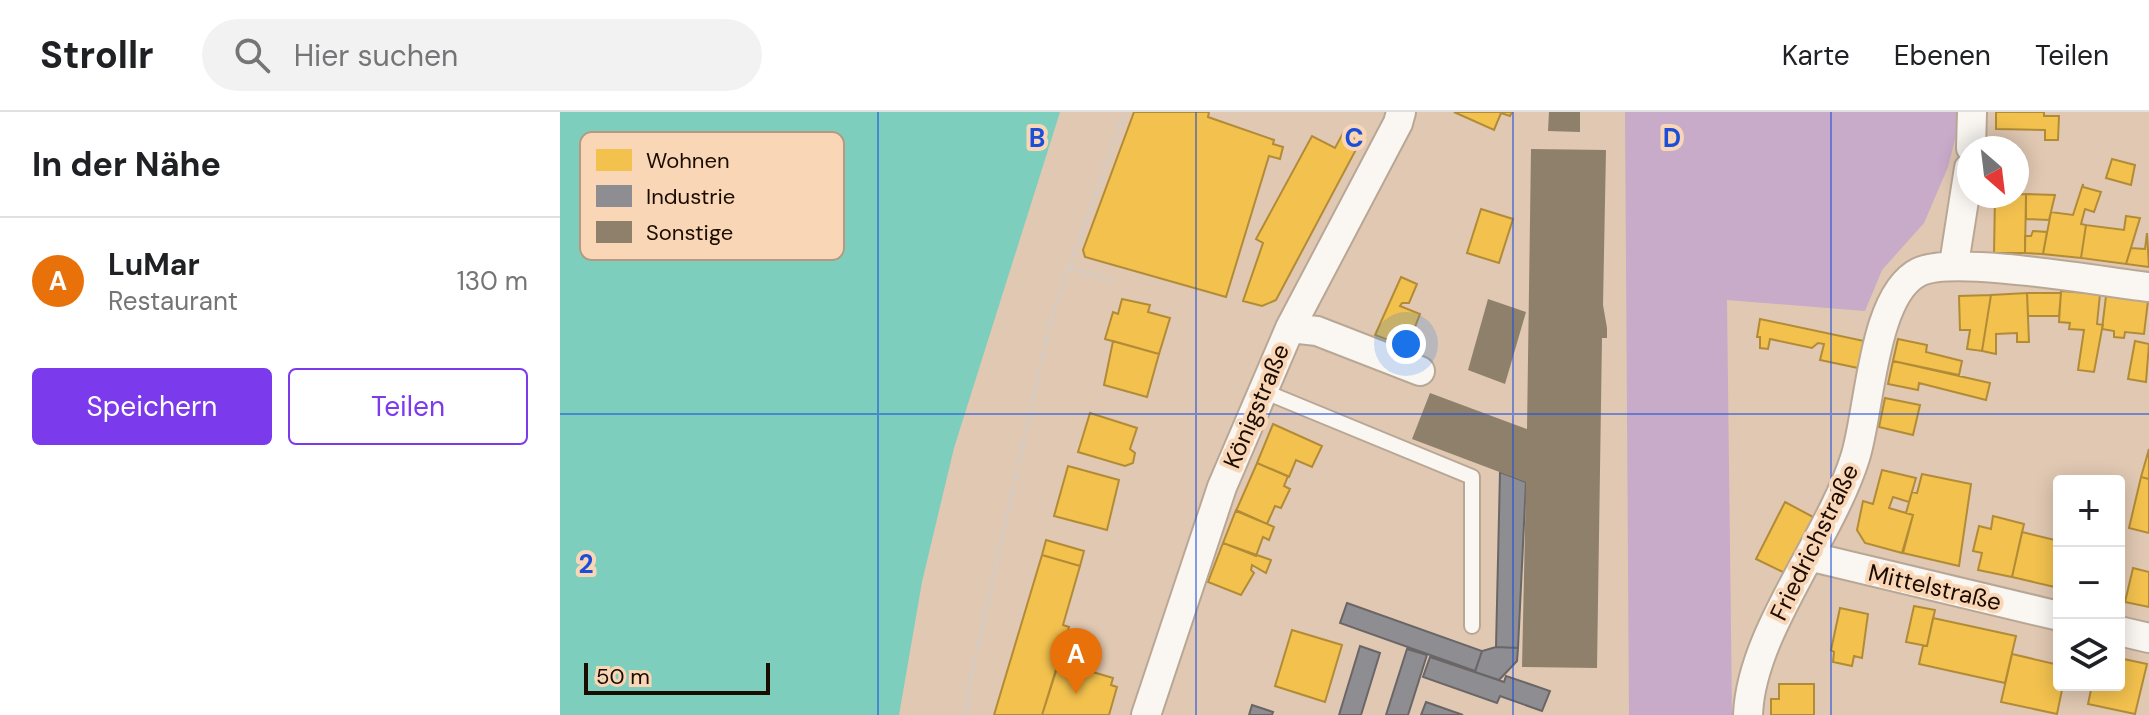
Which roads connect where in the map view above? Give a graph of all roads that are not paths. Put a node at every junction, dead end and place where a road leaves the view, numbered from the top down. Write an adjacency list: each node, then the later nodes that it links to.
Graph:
1 (1401, 112): 7 (street, Königstraße)
2 (1972, 112): 3 (street)
3 (1971, 136)
4 (1963, 208): 5 (street)
5 (1954, 264): 6 (street); 10 (street, Friedrichstraße)
6 (2149, 287)
7 (1290, 328): 8 (street); 9 (street, Königstraße)
8 (1420, 371)
9 (1263, 391): 12 (lane); 15 (street, Königstraße)
10 (1812, 557): 11 (street, Mittelstraße); 16 (street, Friedrichstraße)
11 (2053, 615)
12 (1472, 626)
13 (2125, 632): 14 (street)
14 (2149, 638)
15 (1146, 715)
16 (1748, 715)

